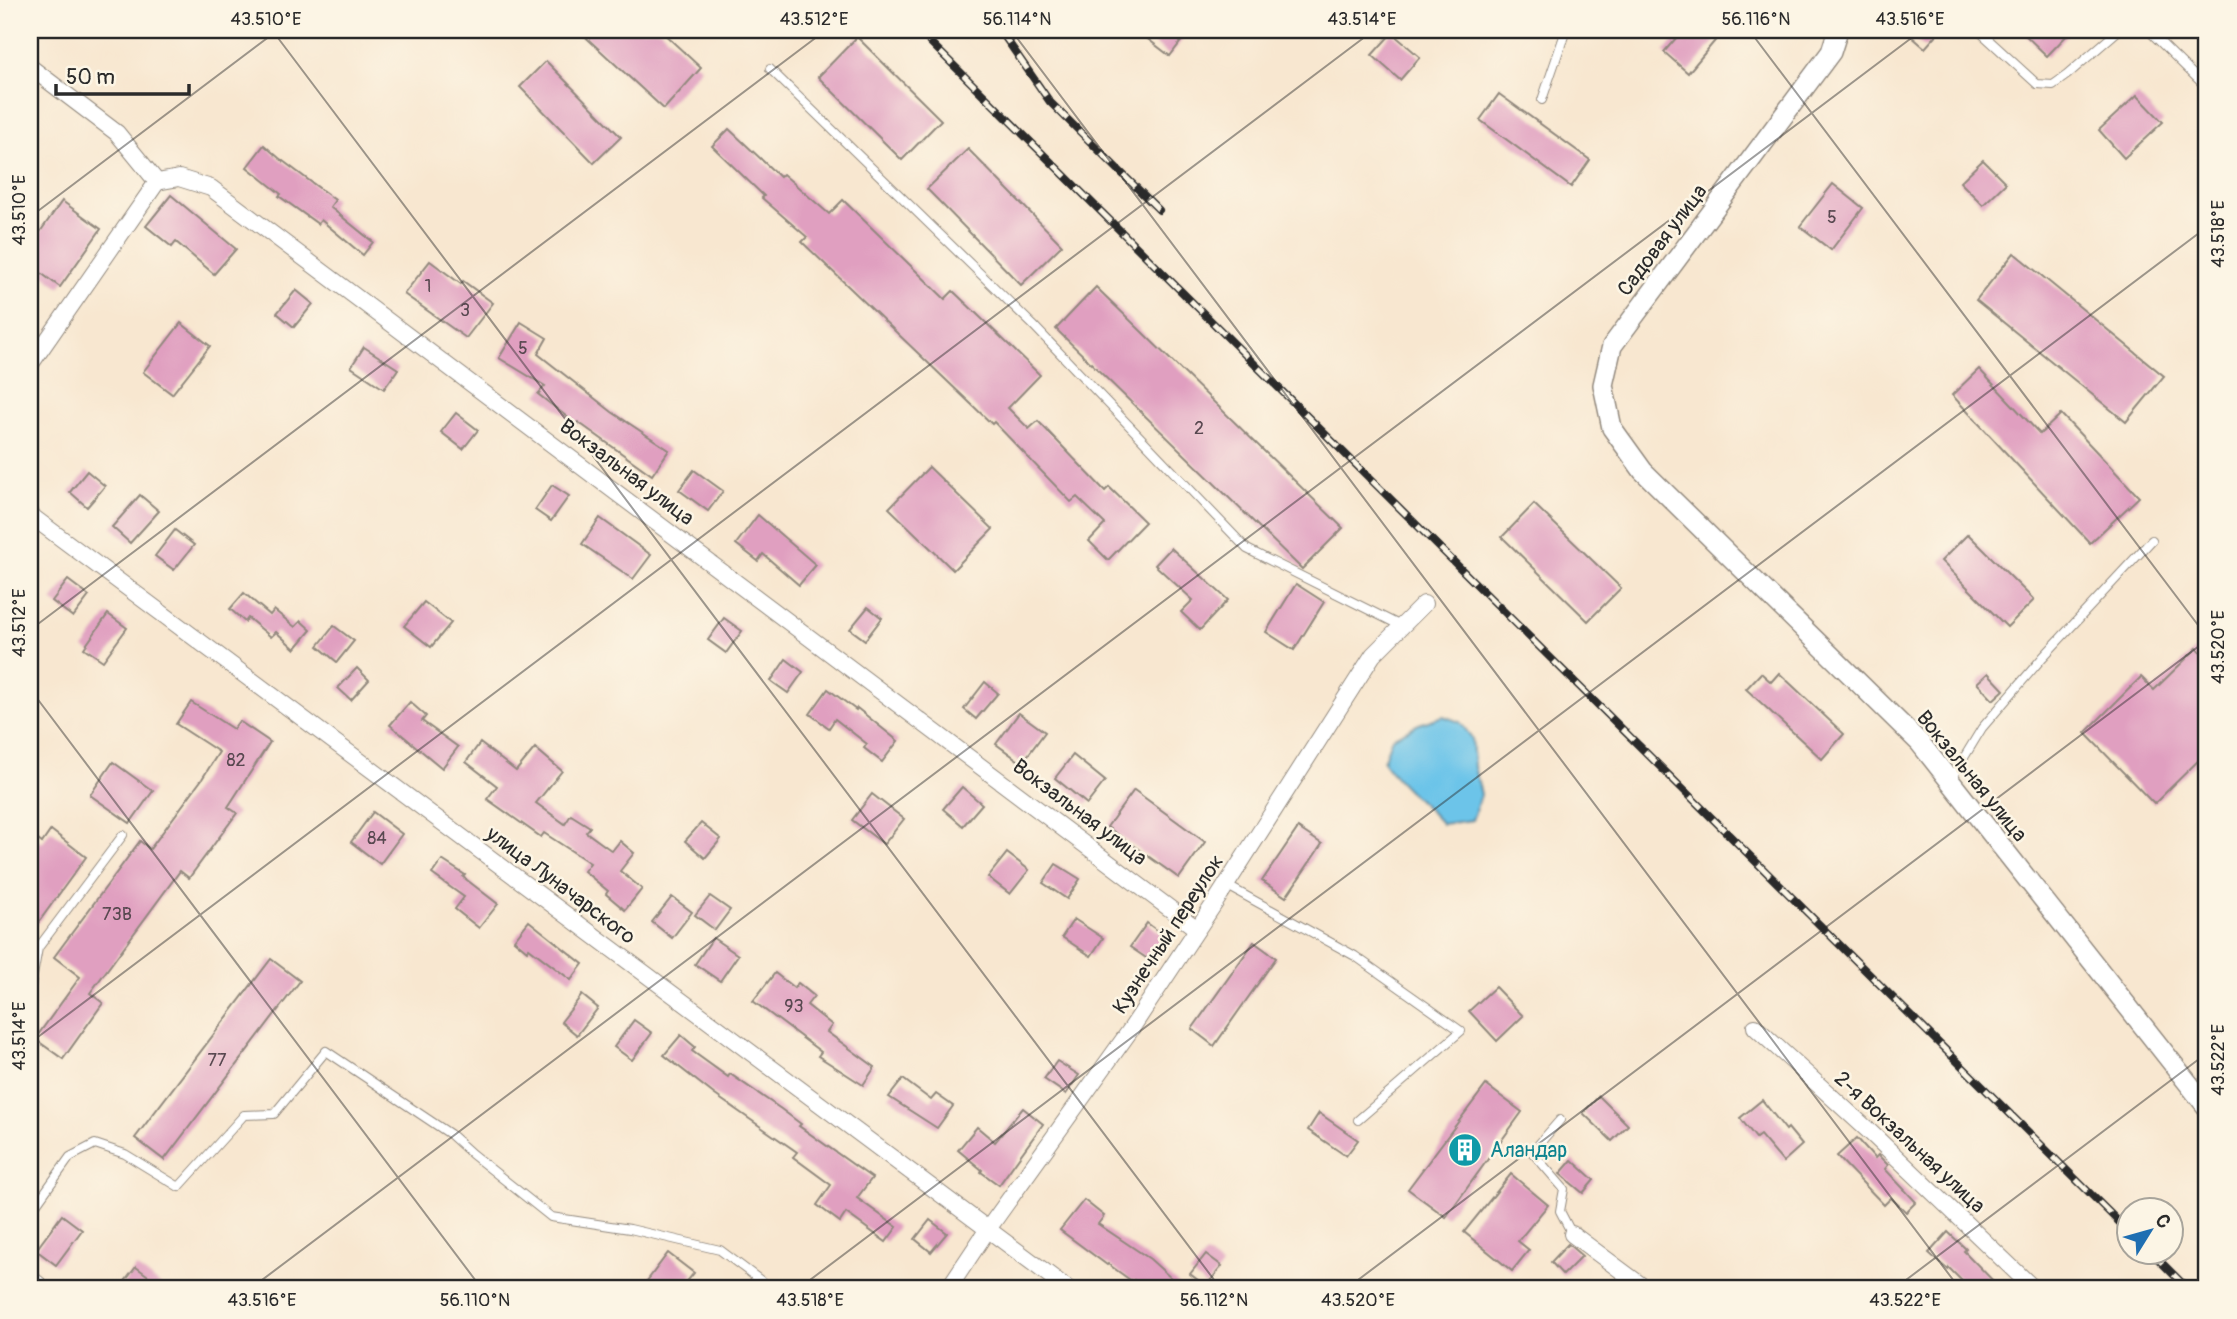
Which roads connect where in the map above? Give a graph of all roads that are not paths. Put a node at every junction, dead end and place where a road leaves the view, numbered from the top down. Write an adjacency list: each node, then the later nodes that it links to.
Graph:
1 (1566, 30): 11 (lane)
2 (1838, 30): 7 (street, Садовая улица)
3 (1850, 30): 7 (street)
4 (1978, 30): 5 (lane)
5 (2119, 30)
6 (2148, 30): 10 (lane)
7 (1831, 52): 14 (street, Садовая улица)
8 (30, 67): 12 (street)
9 (770, 69): 18 (lane)
10 (2207, 88)
11 (1542, 100)
12 (157, 182): 13 (street); 22 (street, Вокзальная улица)
13 (30, 365)
14 (1643, 471): 19 (street, Вокзальная улица)
15 (30, 515): 29 (street, улица Луначарского)
16 (2152, 540): 19 (lane)
17 (1424, 604): 18 (street, Кузнечный переулок)
18 (1403, 627): 21 (street, Кузнечный переулок)
19 (1950, 782): 25 (street, Вокзальная улица)
20 (123, 835): 23 (lane)
21 (1226, 885): 22 (street, Кузнечный переулок); 26 (lane)
22 (1197, 929): 29 (street, Кузнечный переулок)
23 (30, 992)
24 (1755, 1027): 37 (street, 2-я Вокзальная улица)
25 (2207, 1107)
26 (1358, 1120)
27 (1560, 1120): 30 (lane)
28 (30, 1213): 33 (lane)
29 (988, 1229): 34 (street, Кузнечный переулок); 35 (street, улица Луначарского)
30 (1572, 1234): 36 (street)
31 (30, 1278): 32 (street)
32 (44, 1289)
33 (772, 1289)
34 (948, 1289)
35 (1068, 1289)
36 (1647, 1289)
37 (2034, 1289)

